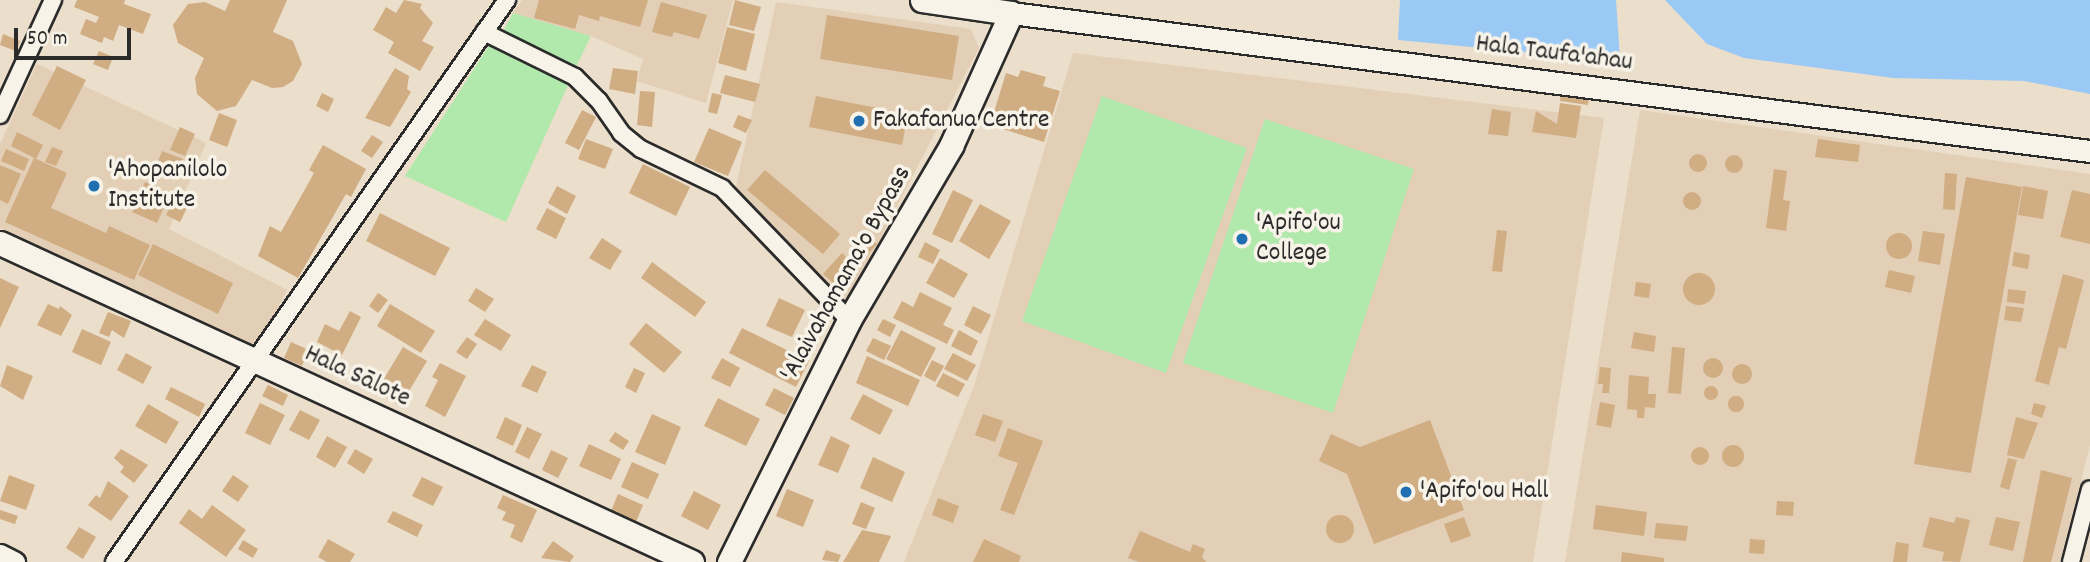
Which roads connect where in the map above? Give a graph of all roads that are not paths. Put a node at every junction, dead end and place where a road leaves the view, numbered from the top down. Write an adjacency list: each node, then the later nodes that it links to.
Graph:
1 (53, 0): 6 (street)
2 (507, 0): 5 (street)
3 (922, 0): 4 (main road)
4 (1012, 6): 7 (street, Hala Taufa'ahau); 9 (main road, 'Alaivahamama'o Bypass)
5 (484, 32): 9 (street); 10 (street)
6 (0, 115)
7 (2090, 150)
8 (0, 243): 10 (main road, Hala Sālote)
9 (849, 320): 16 (main road, 'Alaivahamama'o Bypass)
10 (254, 361): 14 (street); 15 (main road, Hala Sālote)
11 (2090, 489): 17 (street)
12 (0, 555): 13 (street)
13 (15, 562)
14 (114, 562)
15 (692, 562)
16 (729, 562)
17 (2071, 562)

